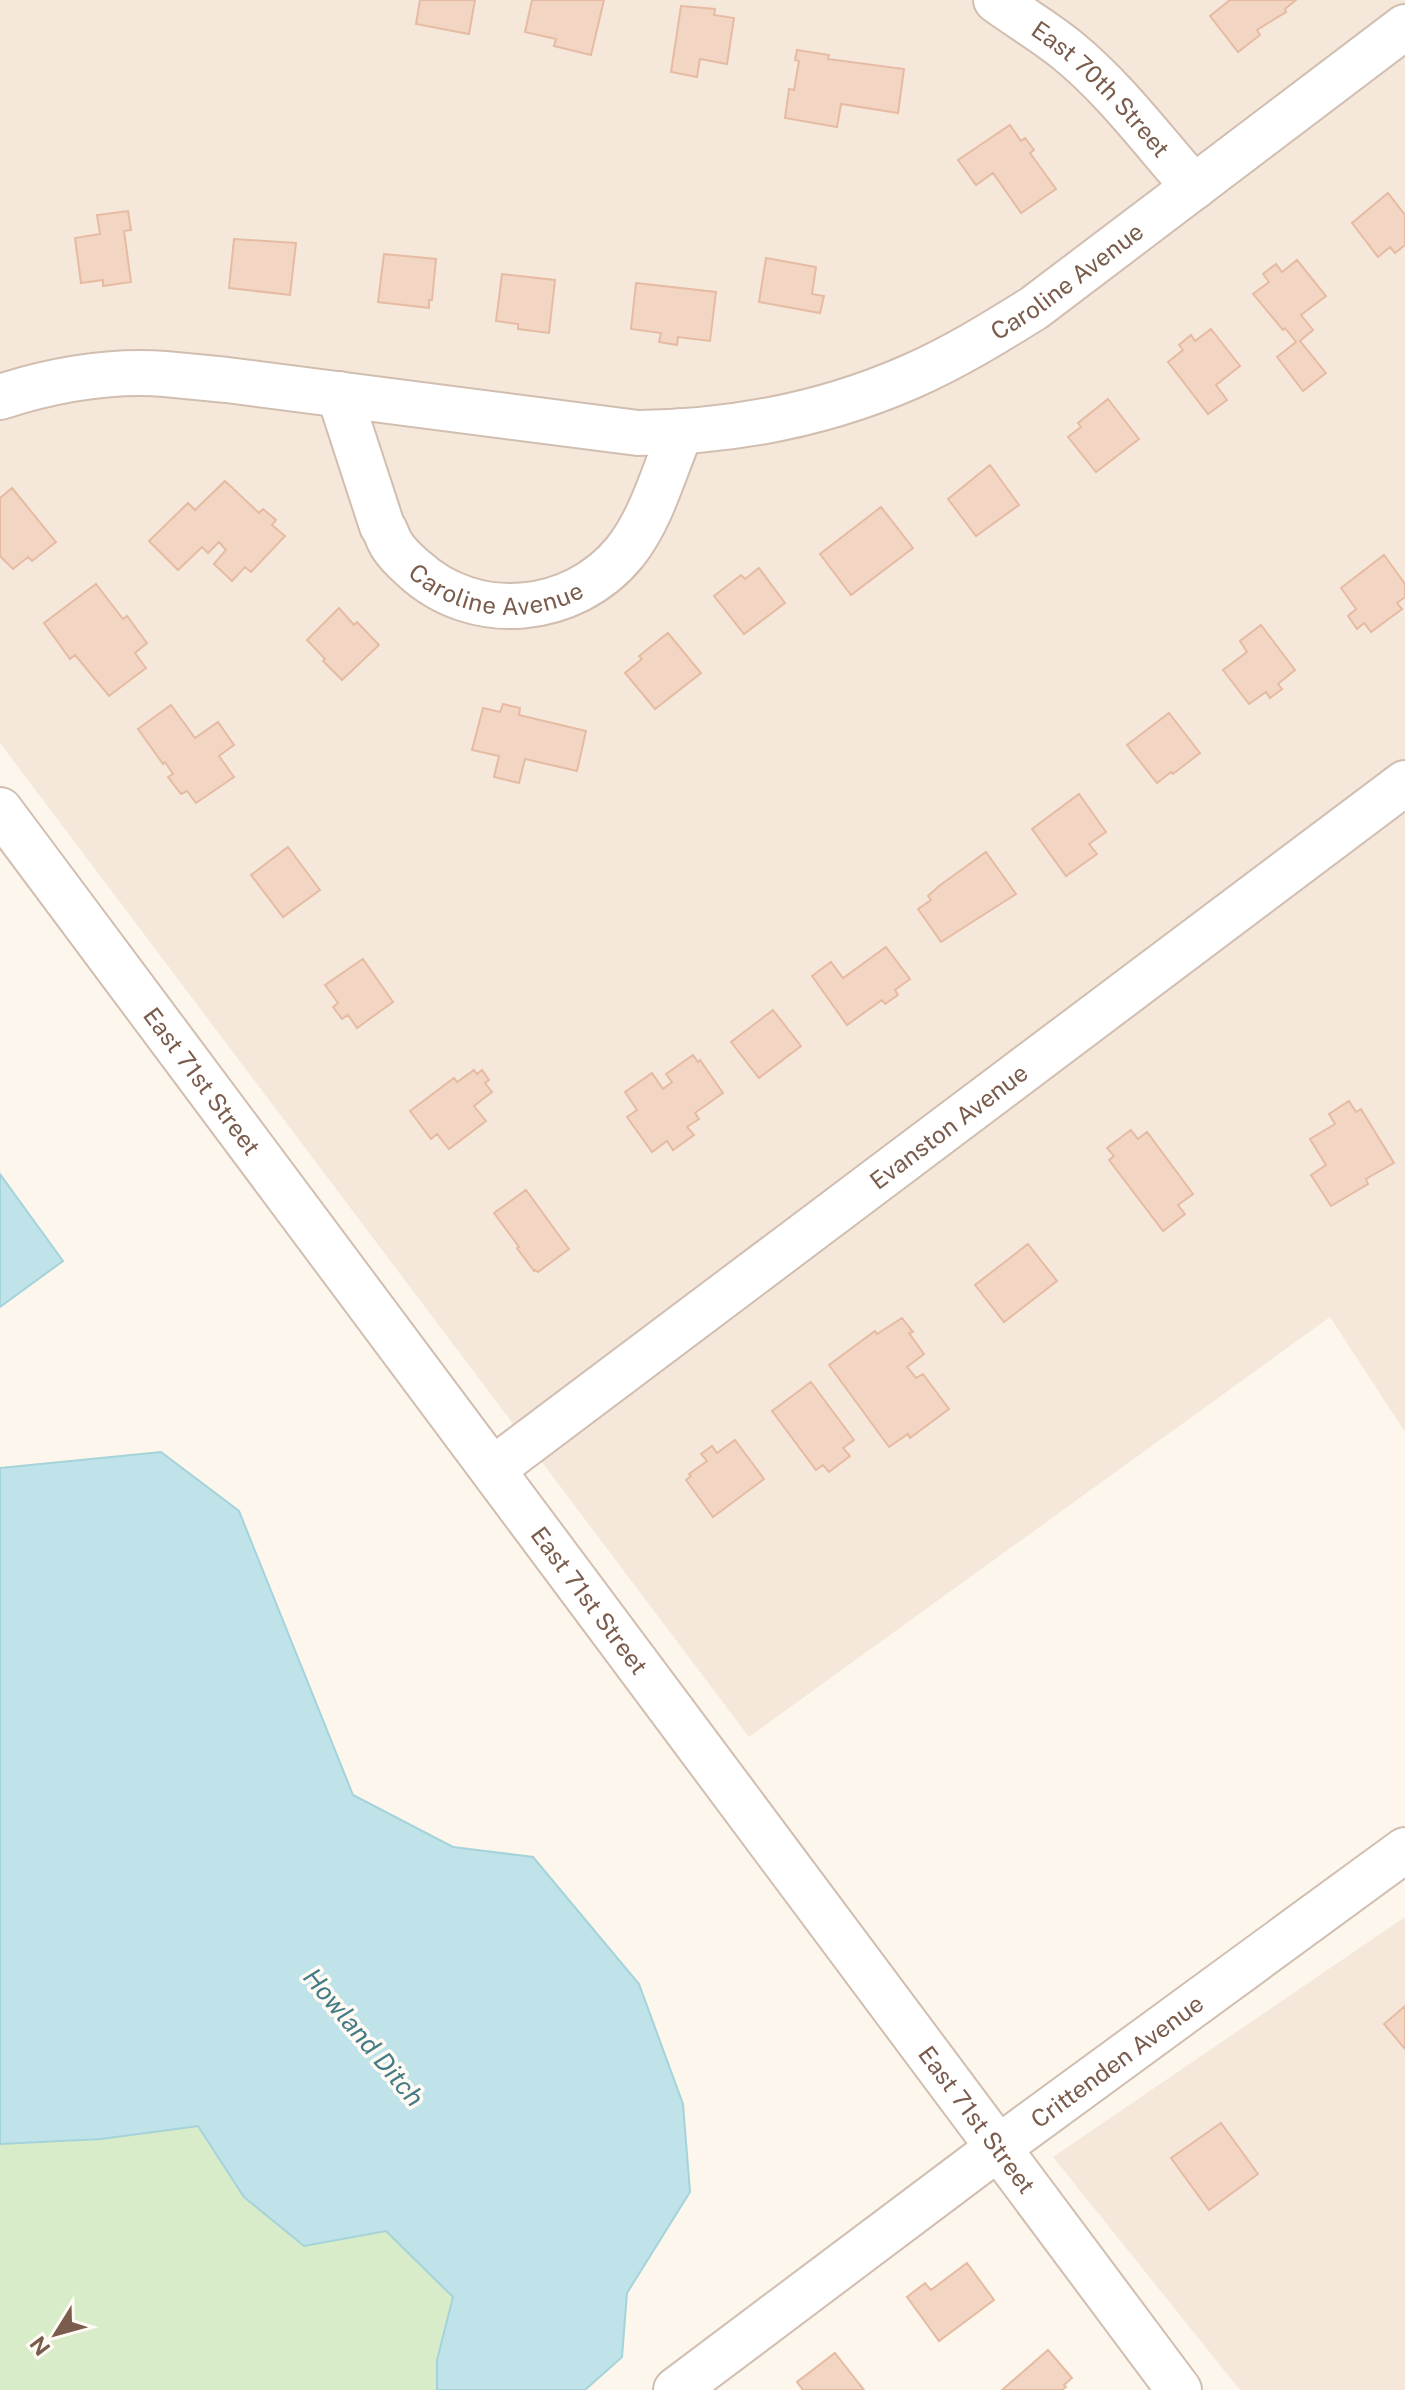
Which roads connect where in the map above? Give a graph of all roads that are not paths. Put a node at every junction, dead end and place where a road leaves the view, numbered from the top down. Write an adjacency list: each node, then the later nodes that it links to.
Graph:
1 (996, 0): 3 (street, East 70th Street)
2 (1405, 27): 3 (street, Caroline Avenue)
3 (1194, 187): 6 (street, Caroline Avenue)
4 (339, 394): 5 (street, Caroline Avenue); 6 (street, Caroline Avenue); 6 (street, Caroline Avenue)
5 (0, 397)
6 (681, 431)
7 (1405, 783): 9 (street, Evanston Avenue)
8 (0, 810): 9 (street, East 71st Street)
9 (493, 1469): 11 (street, East 71st Street)
10 (1405, 1850): 11 (street, Crittenden Avenue)
11 (998, 2148): 12 (street, Crittenden Avenue); 13 (street, East 71st Street)
12 (676, 2390)
13 (1179, 2390)

